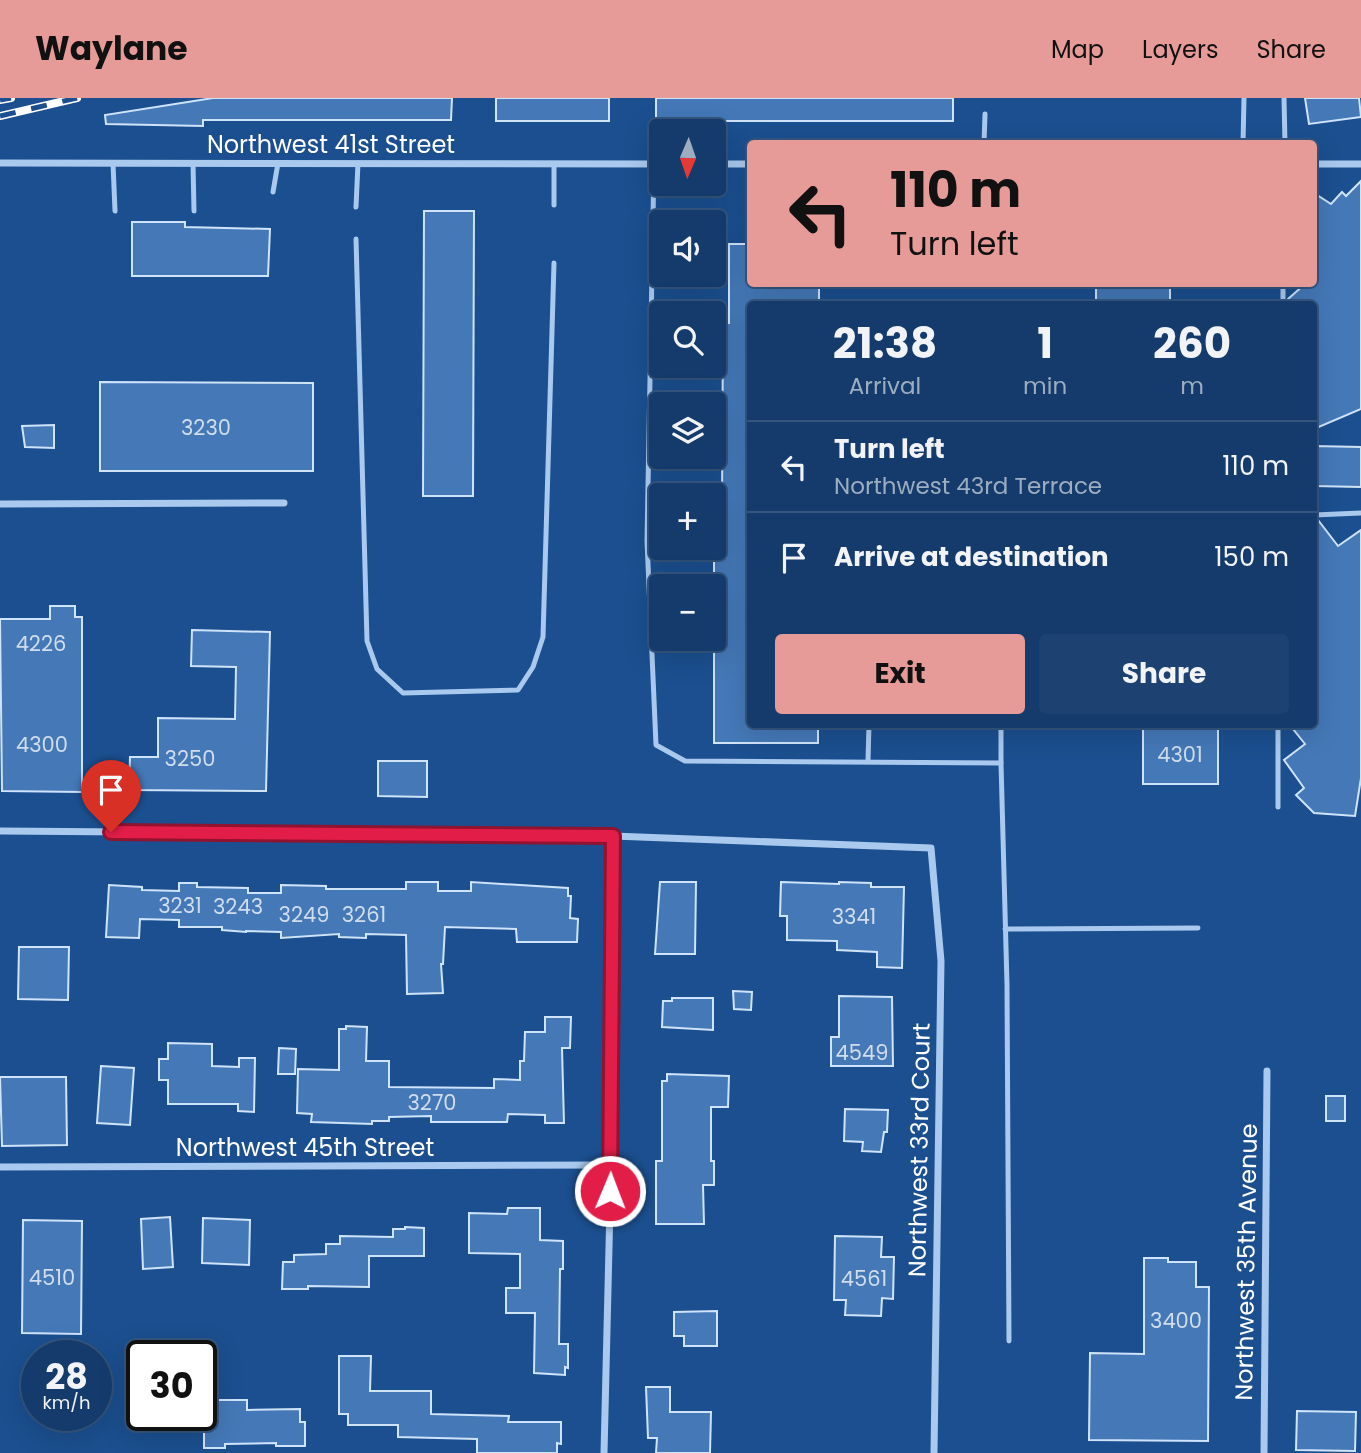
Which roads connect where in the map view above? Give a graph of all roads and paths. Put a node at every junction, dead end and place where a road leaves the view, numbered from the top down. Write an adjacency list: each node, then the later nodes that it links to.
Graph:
1 (1244, 98): 5 (lane)
2 (1284, 98): 6 (lane)
3 (985, 114): 4 (lane)
4 (984, 140)
5 (1243, 140)
6 (1285, 140)
7 (0, 163): 8 (street, Northwest 41st Street)
8 (113, 163): 9 (street, Northwest 41st Street); 22 (lane)
9 (193, 163): 10 (street, Northwest 41st Street); 23 (lane)
10 (278, 163): 11 (street, Northwest 41st Street); 18 (lane)
11 (358, 163): 12 (street, Northwest 41st Street); 21 (lane)
12 (554, 164): 13 (street, Northwest 41st Street); 20 (lane)
13 (649, 164)
14 (726, 164): 15 (street)
15 (747, 164)
16 (1317, 164): 17 (street)
17 (1361, 164)
18 (273, 192)
19 (657, 196): 33 (lane)
20 (554, 205)
21 (356, 207)
22 (115, 211)
23 (194, 211)
24 (356, 239): 25 (lane)
25 (554, 263)
26 (284, 503): 27 (street)
27 (0, 504)
28 (1361, 513): 29 (lane)
29 (1317, 515)
30 (869, 728): 33 (lane)
31 (1001, 728): 34 (lane)
32 (1278, 728): 35 (lane)
33 (868, 761): 34 (lane)
34 (1001, 763): 39 (lane)
35 (1278, 807)
36 (0, 831): 37 (street)
37 (613, 836): 41 (street); 45 (street, Northwest 33rd Court)
38 (1198, 928): 39 (lane)
39 (1006, 929): 43 (lane)
40 (1267, 1071): 46 (street, Northwest 35th Avenue)
41 (611, 1165): 42 (street, Northwest 45th Street); 44 (street)
42 (0, 1167)
43 (1009, 1341)
44 (604, 1453)
45 (934, 1453)
46 (1264, 1453)

